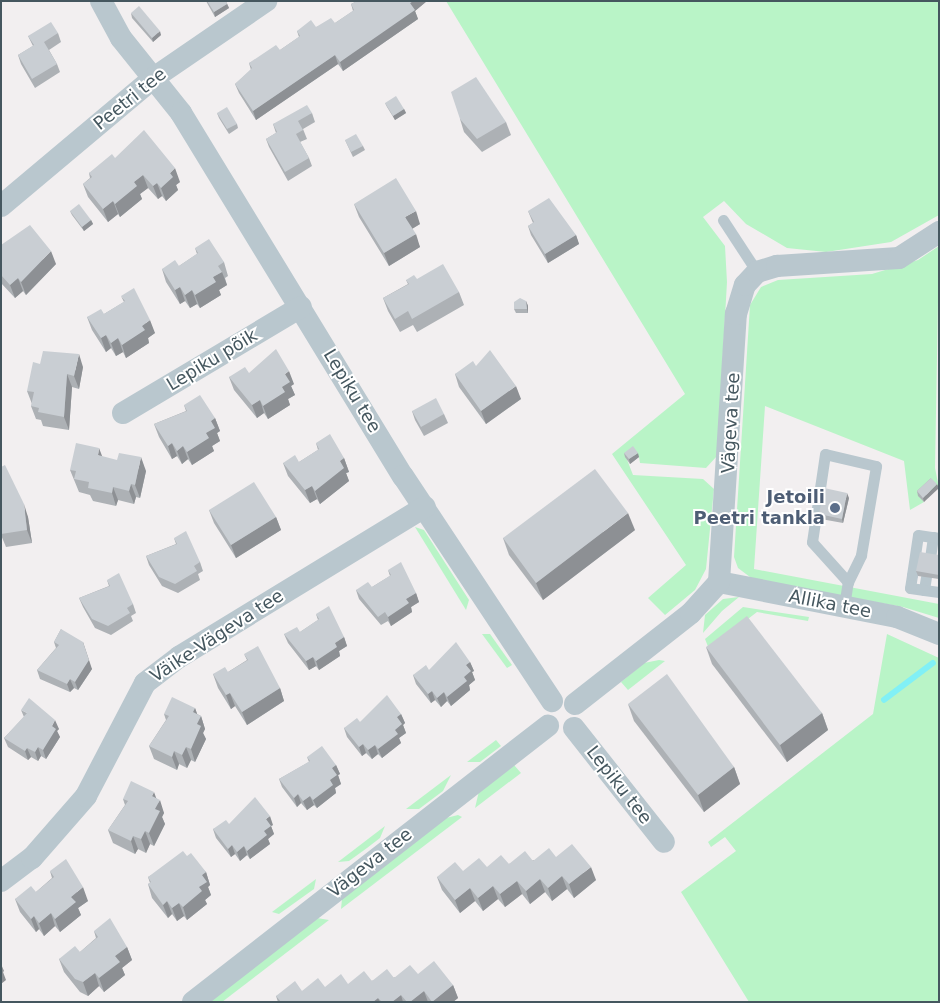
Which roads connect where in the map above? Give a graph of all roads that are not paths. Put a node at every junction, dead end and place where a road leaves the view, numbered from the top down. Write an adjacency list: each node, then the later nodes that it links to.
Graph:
1 (100, 1): 3 (street, Lepiku tee)
2 (266, 1): 3 (street, Peetri tee)
3 (155, 77): 4 (street, Peetri tee); 8 (street, Lepiku tee)
4 (1, 206)
5 (723, 220): 7 (lane)
6 (939, 232): 7 (street)
7 (757, 272): 14 (street, Vägeva tee)
8 (301, 307): 9 (street, Lepiku põik); 10 (street, Lepiku tee)
9 (123, 413)
10 (424, 507): 20 (street, Lepiku tee); 25 (street, Väike-Vägeva tee)
11 (936, 538): 12 (lane); 16 (lane)
12 (930, 558)
13 (926, 577): 16 (lane)
14 (719, 582): 18 (street, Allika tee); 21 (street)
15 (848, 582): 15 (lane); 18 (lane)
16 (924, 590): 17 (lane)
17 (939, 592)
18 (844, 606): 19 (street, Allika tee)
19 (939, 634)
20 (552, 701): 21 (street); 22 (street)
21 (575, 704): 23 (street, Lepiku tee)
22 (548, 726): 23 (street, Lepiku tee); 26 (street, Vägeva tee)
23 (574, 728): 24 (street, Lepiku tee)
24 (664, 842)
25 (1, 881)
26 (192, 1002)

